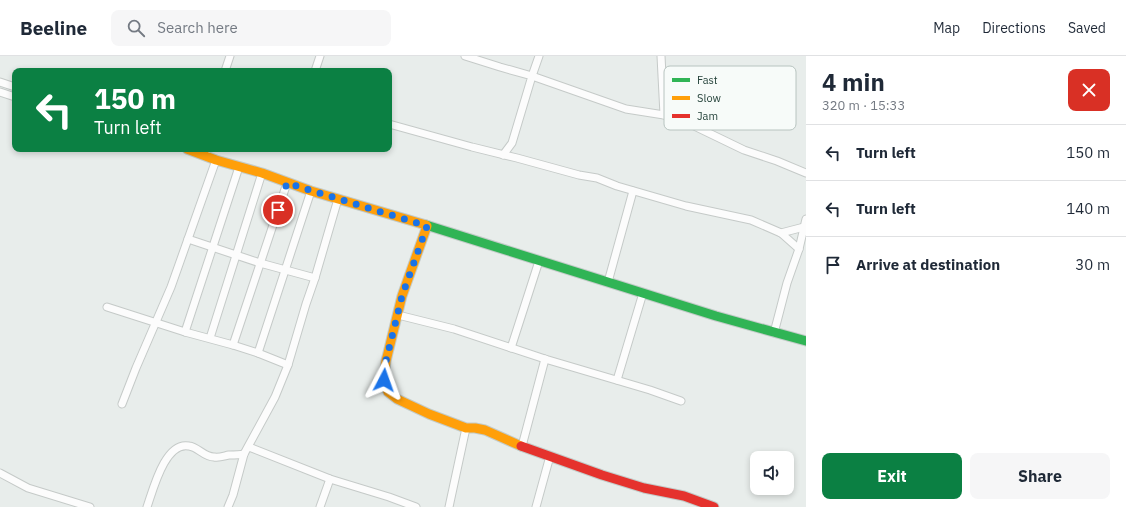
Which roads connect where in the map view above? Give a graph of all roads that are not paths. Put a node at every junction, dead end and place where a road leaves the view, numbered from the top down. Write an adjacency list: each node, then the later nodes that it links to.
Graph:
1 (230, 56): 6 (street)
2 (320, 56): 7 (street)
3 (464, 56): 8 (street)
4 (539, 56): 8 (street)
5 (661, 56): 13 (street)
6 (226, 68)
7 (316, 68)
8 (532, 76): 13 (street); 16 (street)
9 (0, 82): 10 (street)
10 (12, 86)
11 (0, 92): 12 (street)
12 (12, 96)
13 (664, 115)
14 (392, 125): 18 (street)
15 (703, 130): 22 (street)
16 (512, 143): 18 (street); 19 (street)
17 (206, 152): 20 (street)
18 (503, 155): 19 (street)
19 (517, 158): 26 (street)
20 (216, 160): 21 (street); 32 (street)
21 (239, 167): 23 (street); 33 (street)
22 (806, 173)
23 (262, 174): 24 (street); 35 (street)
24 (287, 183): 25 (street); 37 (street)
25 (311, 191): 27 (street); 38 (street)
26 (633, 191): 31 (street); 40 (street)
27 (338, 199): 29 (street); 39 (street)
28 (806, 219): 30 (street)
29 (427, 226): 36 (street); 43 (street)
30 (804, 227): 31 (street); 34 (street)
31 (781, 233): 34 (street)
32 (188, 239): 33 (street); 44 (street)
33 (212, 248): 35 (street); 45 (street)
34 (799, 249): 46 (street)
35 (236, 255): 37 (street); 47 (street)
36 (539, 261): 40 (street); 50 (street)
37 (260, 263): 38 (street); 49 (street)
38 (285, 270): 39 (street); 51 (street)
39 (315, 278): 53 (street)
40 (608, 282): 41 (street)
41 (642, 293): 46 (street); 54 (street)
42 (107, 307): 44 (street)
43 (398, 315): 50 (street); 57 (street)
44 (156, 323): 45 (street); 56 (street)
45 (185, 332): 47 (street)
46 (774, 333): 48 (street)
47 (210, 338): 49 (street)
48 (806, 341)
49 (233, 345): 51 (street)
50 (511, 348): 52 (street)
51 (258, 353): 53 (street)
52 (545, 359): 54 (street); 58 (street)
53 (288, 366): 59 (street)
54 (617, 380): 55 (street)
55 (681, 400)
56 (122, 404)
57 (466, 428): 58 (street); 69 (street)
58 (522, 446): 61 (street)
59 (248, 447): 60 (street); 63 (street)
60 (244, 454): 65 (street); 66 (street)
61 (550, 456): 70 (street); 71 (street)
62 (0, 473): 64 (street)
63 (330, 479): 67 (street); 68 (street)
64 (90, 507)
65 (148, 507)
66 (228, 507)
67 (320, 507)
68 (416, 507)
69 (449, 507)
70 (536, 507)
71 (714, 507)

